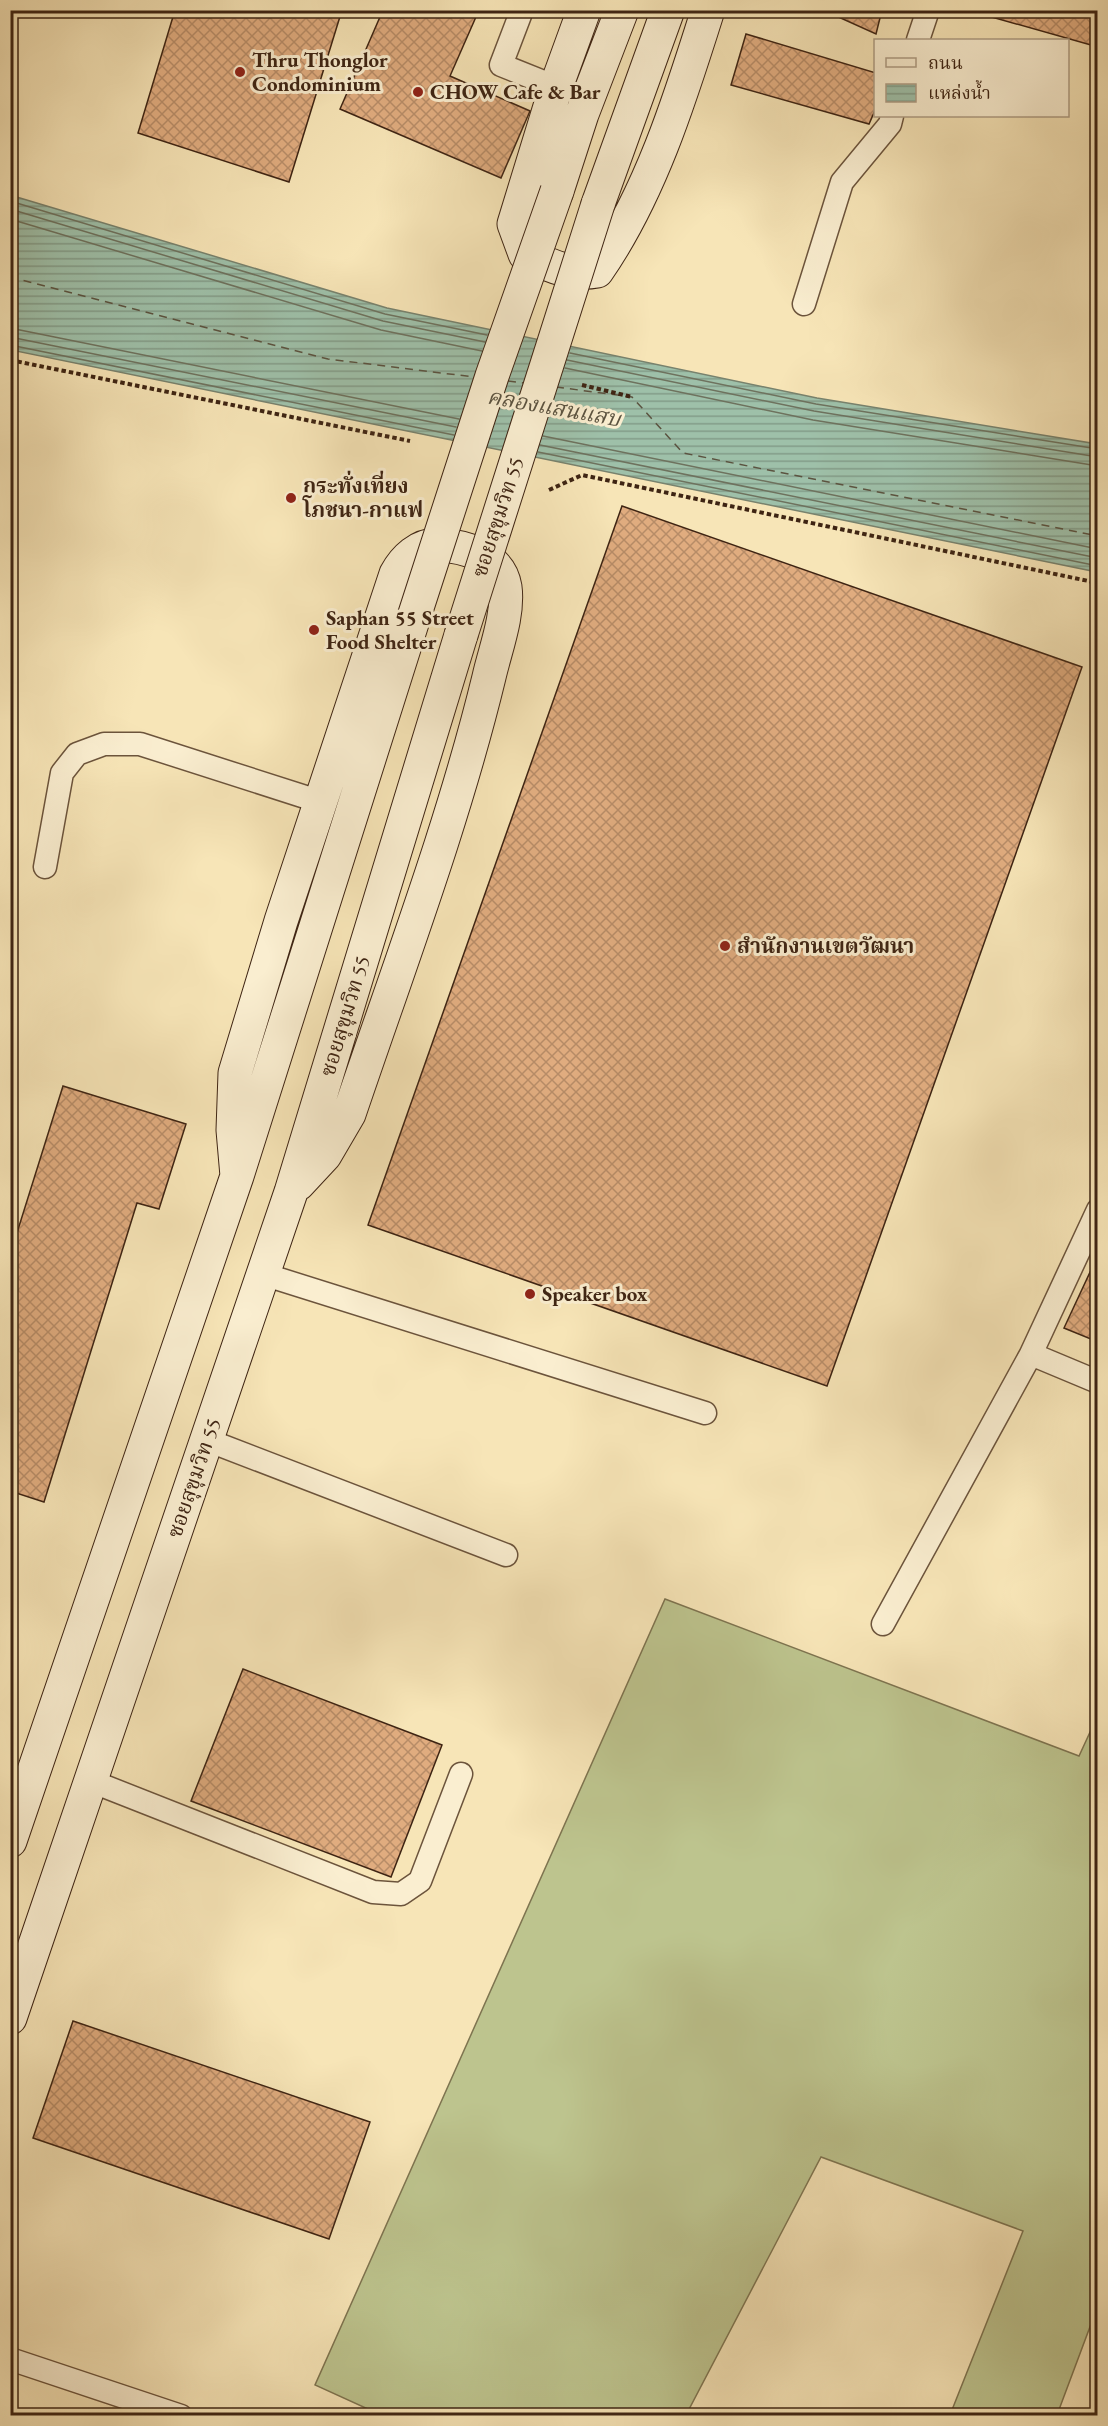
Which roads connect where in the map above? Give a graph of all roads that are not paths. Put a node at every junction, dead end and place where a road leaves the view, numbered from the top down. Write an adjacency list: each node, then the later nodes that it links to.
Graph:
1 (522, 10): 8 (lane)
2 (584, 10): 8 (main road)
3 (622, 10): 13 (main road, bridge)
4 (668, 10): 14 (main road, ซอยสุขุมวิท 55, bridge)
5 (708, 10): 8 (main road)
6 (928, 10): 7 (lane)
7 (918, 39)
8 (556, 87)
9 (892, 117): 10 (lane)
10 (804, 304)
11 (321, 802): 12 (lane); 13 (main road); 14 (main road)
12 (45, 867)
13 (237, 1176): 25 (main road)
14 (291, 1192): 16 (main road, ซอยสุขุมวิท 55)
15 (1098, 1210): 17 (lane)
16 (263, 1274): 19 (lane); 20 (main road, ซอยสุขุมวิท 55)
17 (1031, 1354): 18 (lane); 22 (lane)
18 (1098, 1382)
19 (705, 1413)
20 (207, 1440): 21 (lane); 24 (main road, ซอยสุขุมวิท 55)
21 (506, 1555)
22 (883, 1624)
23 (461, 1774): 24 (lane)
24 (91, 1781): 26 (main road, ซอยสุขุมวิท 55)
25 (10, 1841)
26 (10, 2018)
27 (10, 2359): 28 (lane)
28 (181, 2415)

